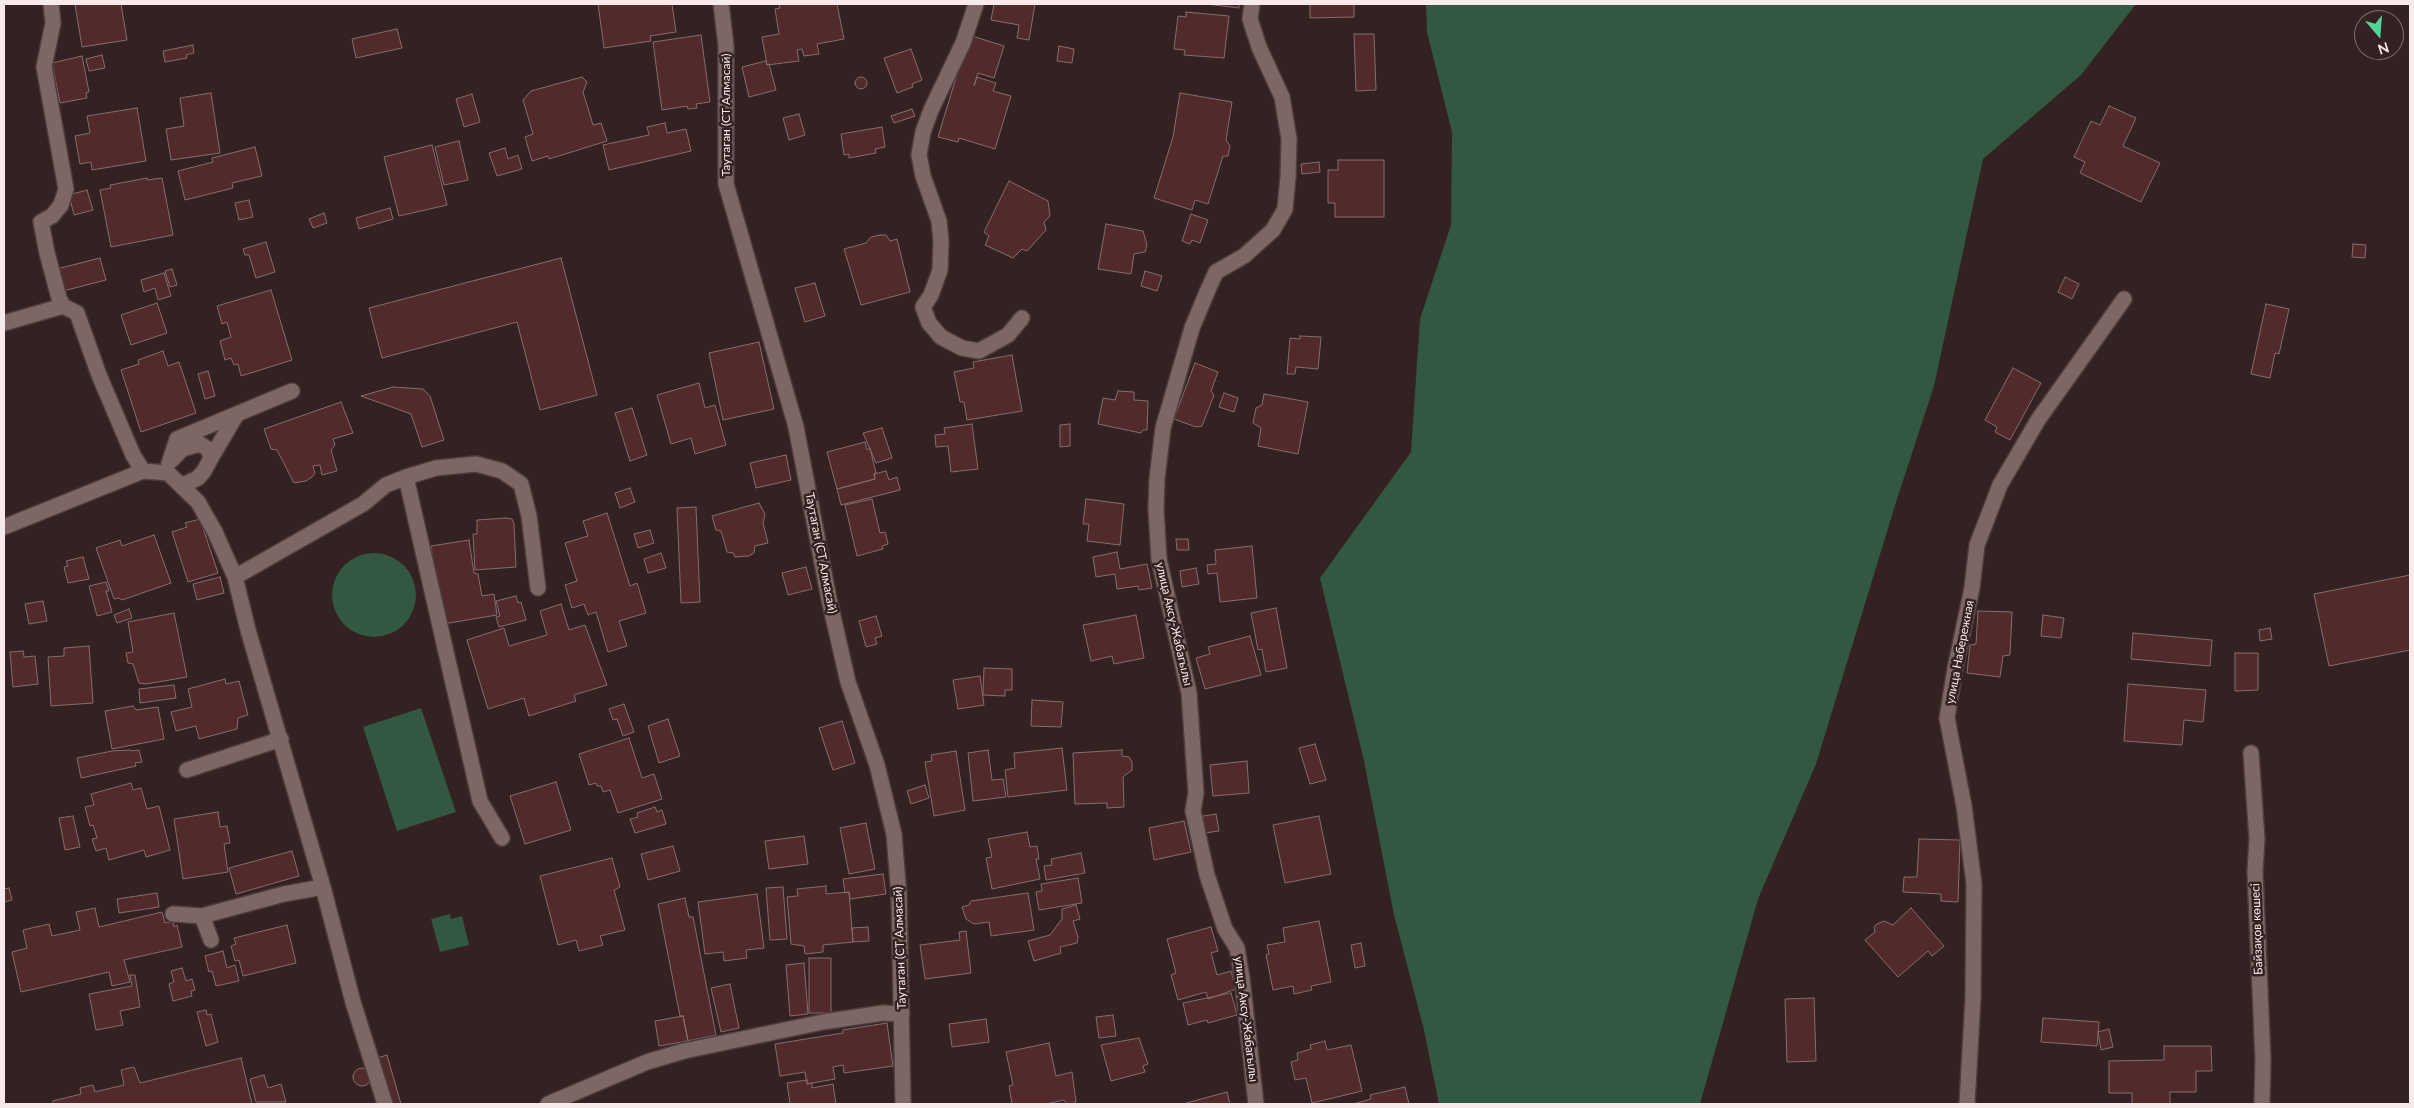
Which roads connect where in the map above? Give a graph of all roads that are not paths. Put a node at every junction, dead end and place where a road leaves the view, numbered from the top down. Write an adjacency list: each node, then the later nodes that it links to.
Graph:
1 (50, 4): 6 (street)
2 (721, 4): 27 (street, Таутаган (СТ Алмасай))
3 (976, 4): 7 (street)
4 (1252, 4): 31 (street, улица Аксу-Жабагылы)
5 (2124, 300): 32 (street, улица Набережная)
6 (62, 306): 8 (street); 13 (street)
7 (1022, 318)
8 (4, 323)
9 (292, 391): 10 (street)
10 (237, 414): 11 (street); 12 (street)
11 (211, 458): 12 (street); 15 (street)
12 (169, 468): 13 (street); 15 (street)
13 (144, 471): 16 (street)
14 (406, 477): 17 (street); 18 (street); 22 (street)
15 (183, 486): 17 (street)
16 (4, 527)
17 (235, 577): 19 (street)
18 (538, 588)
19 (280, 739): 21 (street); 23 (street)
20 (2251, 753): 33 (street, Байзақов көшесі)
21 (187, 770)
22 (502, 838)
23 (323, 887): 25 (street); 28 (street)
24 (172, 914): 25 (street)
25 (202, 916): 26 (street)
26 (211, 940)
27 (902, 1014): 29 (street); 30 (street, Таутаган (СТ Алмасай))
28 (384, 1104)
29 (548, 1104)
30 (903, 1104)
31 (1256, 1104)
32 (1967, 1104)
33 (2262, 1104)

